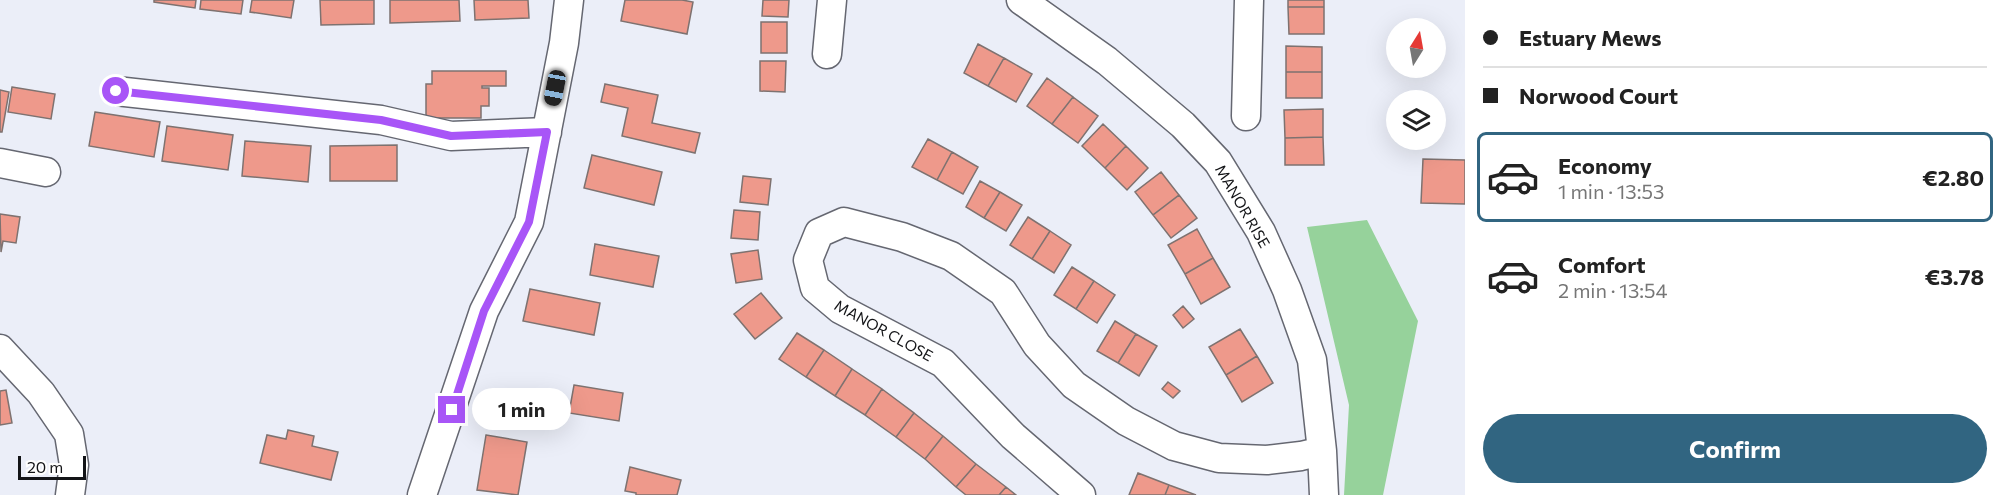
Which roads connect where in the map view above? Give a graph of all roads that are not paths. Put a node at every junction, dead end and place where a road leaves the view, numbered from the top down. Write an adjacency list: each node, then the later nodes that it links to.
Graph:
1 (569, 0): 8 (street)
2 (832, 0): 5 (street)
3 (1021, 0): 12 (street, MANOR RISE)
4 (1249, 0): 7 (street)
5 (826, 54)
6 (116, 91): 8 (street)
7 (1246, 116)
8 (547, 132): 14 (street)
9 (0, 163): 10 (street)
10 (46, 172)
11 (0, 350): 13 (street)
12 (1322, 451): 15 (street, MANOR CLOSE); 16 (street, MANOR RISE)
13 (70, 495)
14 (422, 495)
15 (1081, 495)
16 (1324, 495)

